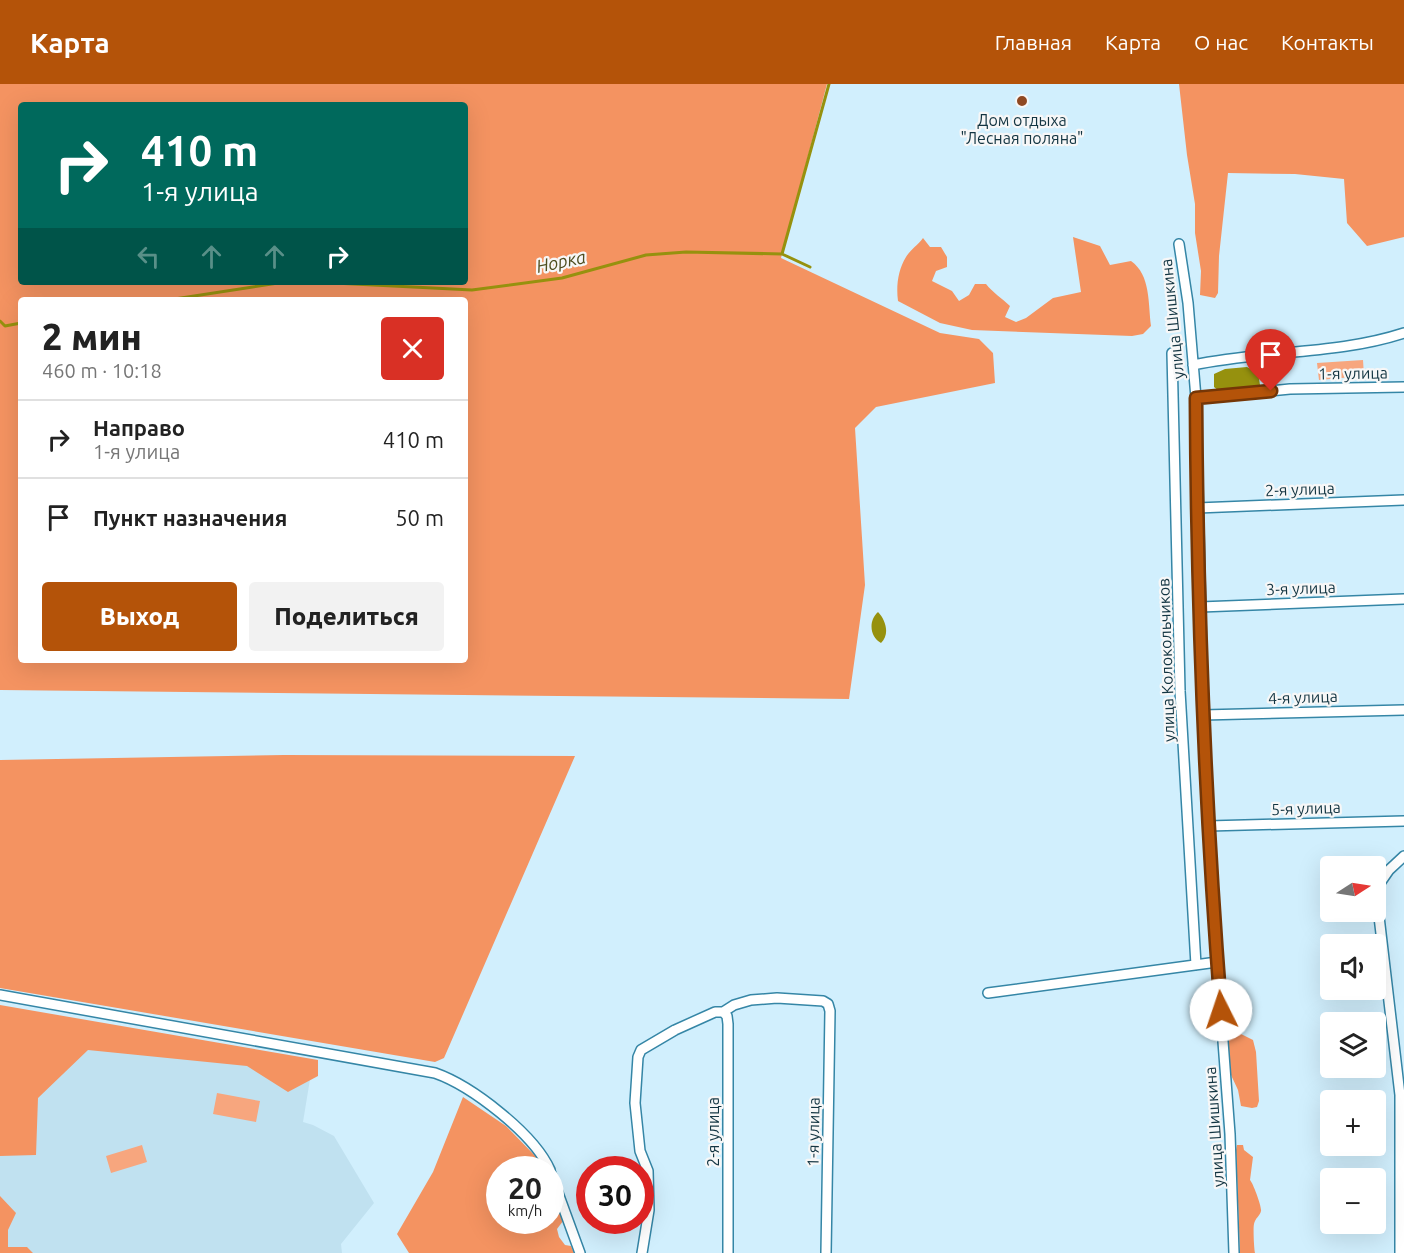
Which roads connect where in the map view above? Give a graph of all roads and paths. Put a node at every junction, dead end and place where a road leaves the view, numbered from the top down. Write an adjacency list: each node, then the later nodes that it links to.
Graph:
1 (1179, 244): 4 (street, улица Шишкина)
2 (1404, 333): 4 (street)
3 (1172, 353): 17 (street, улица Колокольчиков)
4 (1193, 365): 6 (street, улица Шишкина)
5 (1404, 387): 6 (street, 1-я улица)
6 (1196, 398): 8 (street, улица Шишкина)
7 (1404, 500): 8 (street, 2-я улица)
8 (1197, 508): 10 (street, улица Шишкина)
9 (1404, 598): 10 (street, 3-я улица)
10 (1200, 607): 12 (street, улица Шишкина)
11 (1404, 710): 12 (street, 4-я улица)
12 (1203, 715): 14 (street, улица Шишкина)
13 (1404, 820): 14 (street, 5-я улица)
14 (1208, 826): 16 (street, улица Шишкина)
15 (1404, 856): 28 (street)
16 (1217, 962): 17 (street); 27 (street, улица Шишкина)
17 (1196, 965): 18 (street)
18 (988, 993)
19 (0, 995): 21 (street)
20 (723, 1012): 24 (street); 25 (street, 2-я улица); 26 (street, 1-я улица)
21 (544, 1156)
22 (564, 1208): 23 (street)
23 (580, 1253)
24 (642, 1253)
25 (728, 1253)
26 (826, 1253)
27 (1234, 1253)
28 (1400, 1253)

